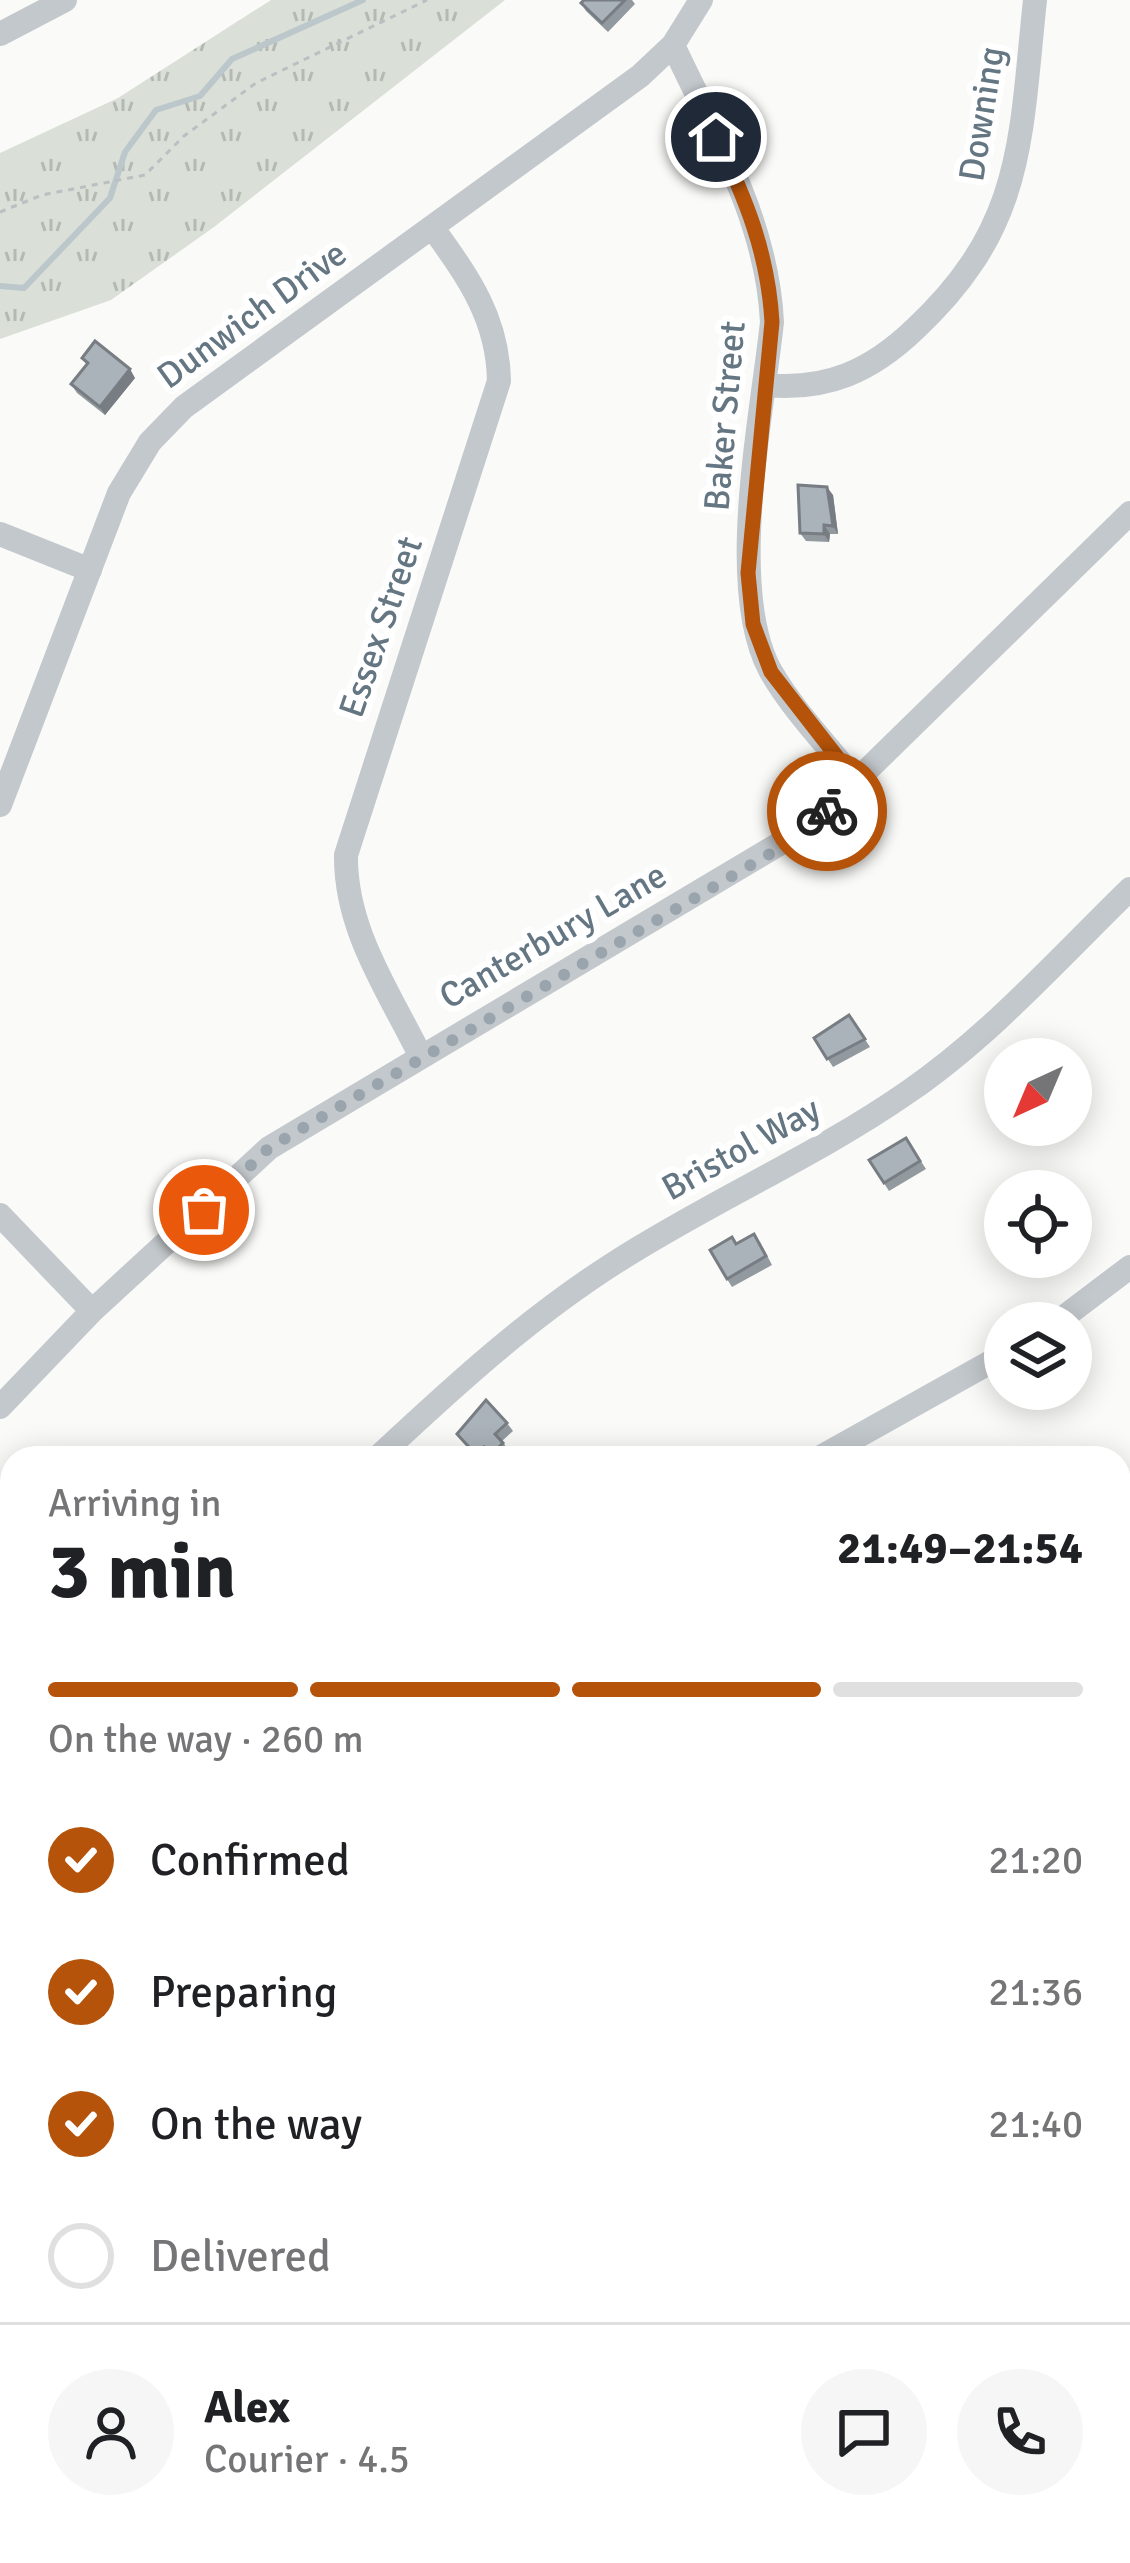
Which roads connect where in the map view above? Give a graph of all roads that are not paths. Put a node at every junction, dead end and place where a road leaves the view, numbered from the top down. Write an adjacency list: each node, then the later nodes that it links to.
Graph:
1 (7, 0): 5 (street)
2 (65, 0): 5 (street)
3 (701, 0): 6 (street, Dunwich Drive)
4 (1035, 0): 8 (street, Downing)
5 (11, 29)
6 (673, 45): 7 (street, Dunwich Drive); 8 (street, Baker Street)
7 (432, 227): 11 (street, Dunwich Drive); 15 (street, Essex Street)
8 (765, 385): 12 (street, Baker Street)
9 (1130, 512): 12 (street, Canterbury Lane)
10 (0, 534): 11 (street)
11 (90, 570): 13 (street, Dunwich Drive)
12 (855, 780): 15 (street, Canterbury Lane)
13 (0, 805)
14 (1130, 890): 22 (street, Bristol Way)
15 (420, 1055): 19 (street, Canterbury Lane)
16 (0, 1215): 19 (street)
17 (1130, 1267): 18 (street)
18 (1084, 1302)
19 (92, 1311): 21 (street, Canterbury Lane)
20 (984, 1366): 23 (street)
21 (0, 1407)
22 (390, 1446)
23 (840, 1446)

